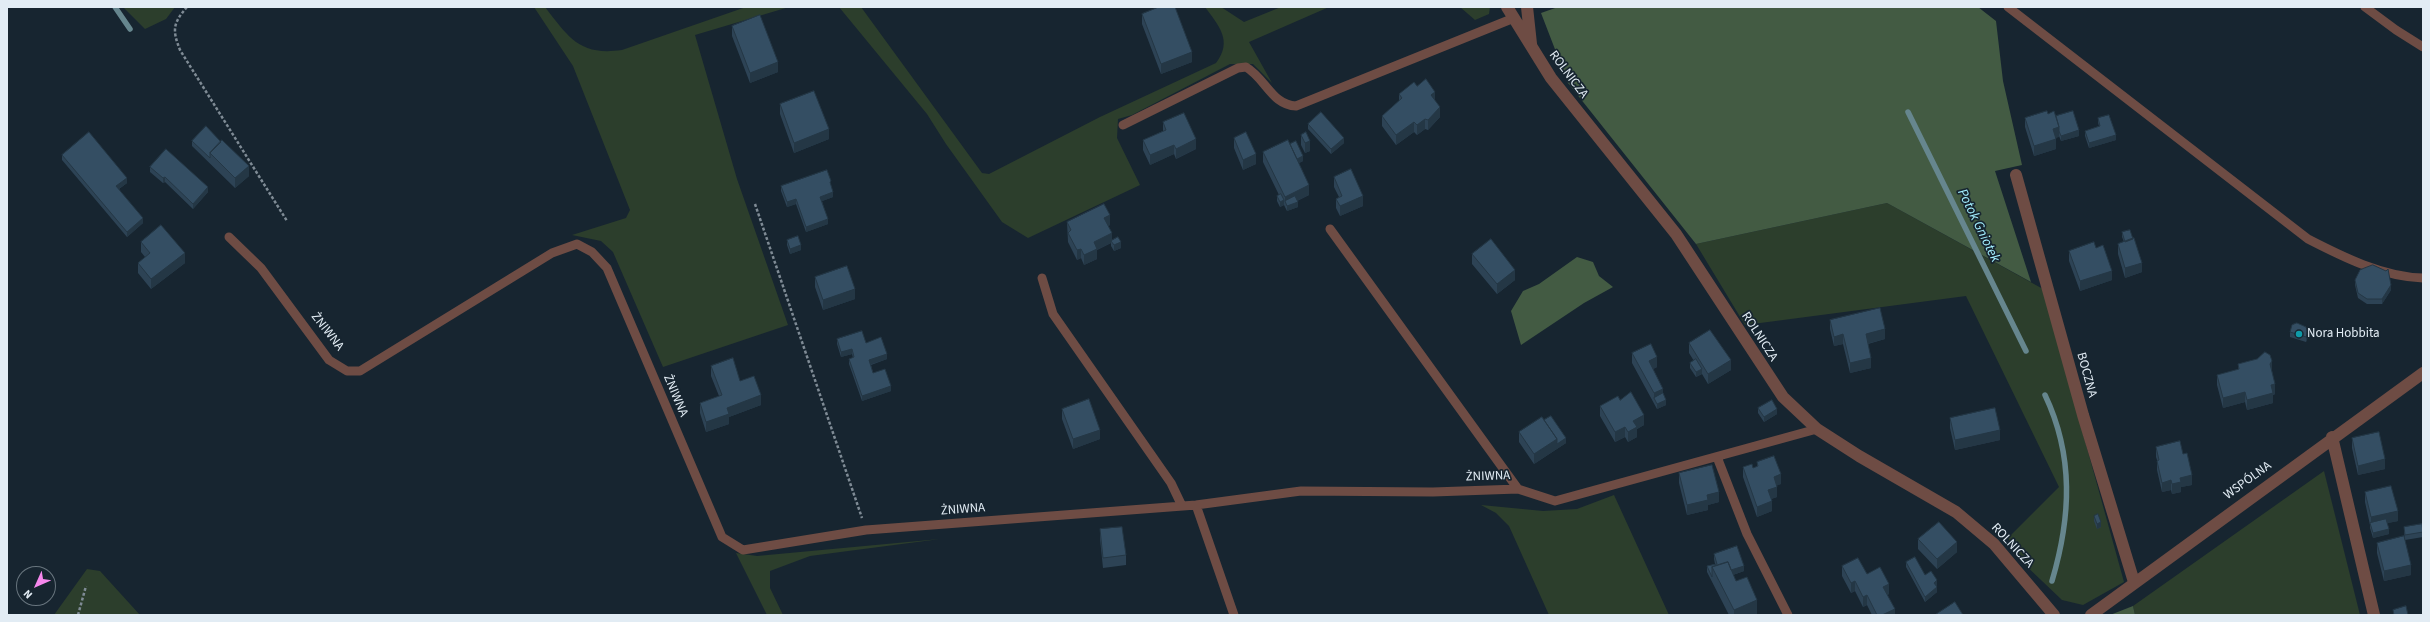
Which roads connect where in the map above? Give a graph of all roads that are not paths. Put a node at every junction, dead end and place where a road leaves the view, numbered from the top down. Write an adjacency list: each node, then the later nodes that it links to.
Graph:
1 (1507, 7): 5 (street, ROLNICZA)
2 (1527, 7): 6 (street)
3 (2008, 7): 13 (lane)
4 (2365, 7): 7 (lane)
5 (1514, 18): 6 (street, ROLNICZA); 8 (lane)
6 (1531, 47): 15 (street, ROLNICZA)
7 (2423, 47)
8 (1123, 125)
9 (2016, 175): 21 (street, BOCZNA)
10 (1330, 230): 18 (lane)
11 (229, 237): 20 (lane, ŻNIWNA)
12 (1042, 278): 20 (lane)
13 (2423, 278)
14 (2423, 373): 16 (street, WSPÓLNA)
15 (1817, 429): 17 (lane, ŻNIWNA); 24 (street, ROLNICZA)
16 (2332, 437): 21 (street, WSPÓLNA); 26 (street)
17 (1717, 457): 18 (lane, ŻNIWNA); 23 (lane)
18 (1518, 489): 19 (lane, ŻNIWNA)
19 (1196, 505): 20 (lane, ŻNIWNA); 22 (lane)
20 (1182, 506)
21 (2134, 582): 25 (street, WSPÓLNA)
22 (1234, 615)
23 (1788, 615)
24 (2054, 615)
25 (2091, 615)
26 (2374, 615)

